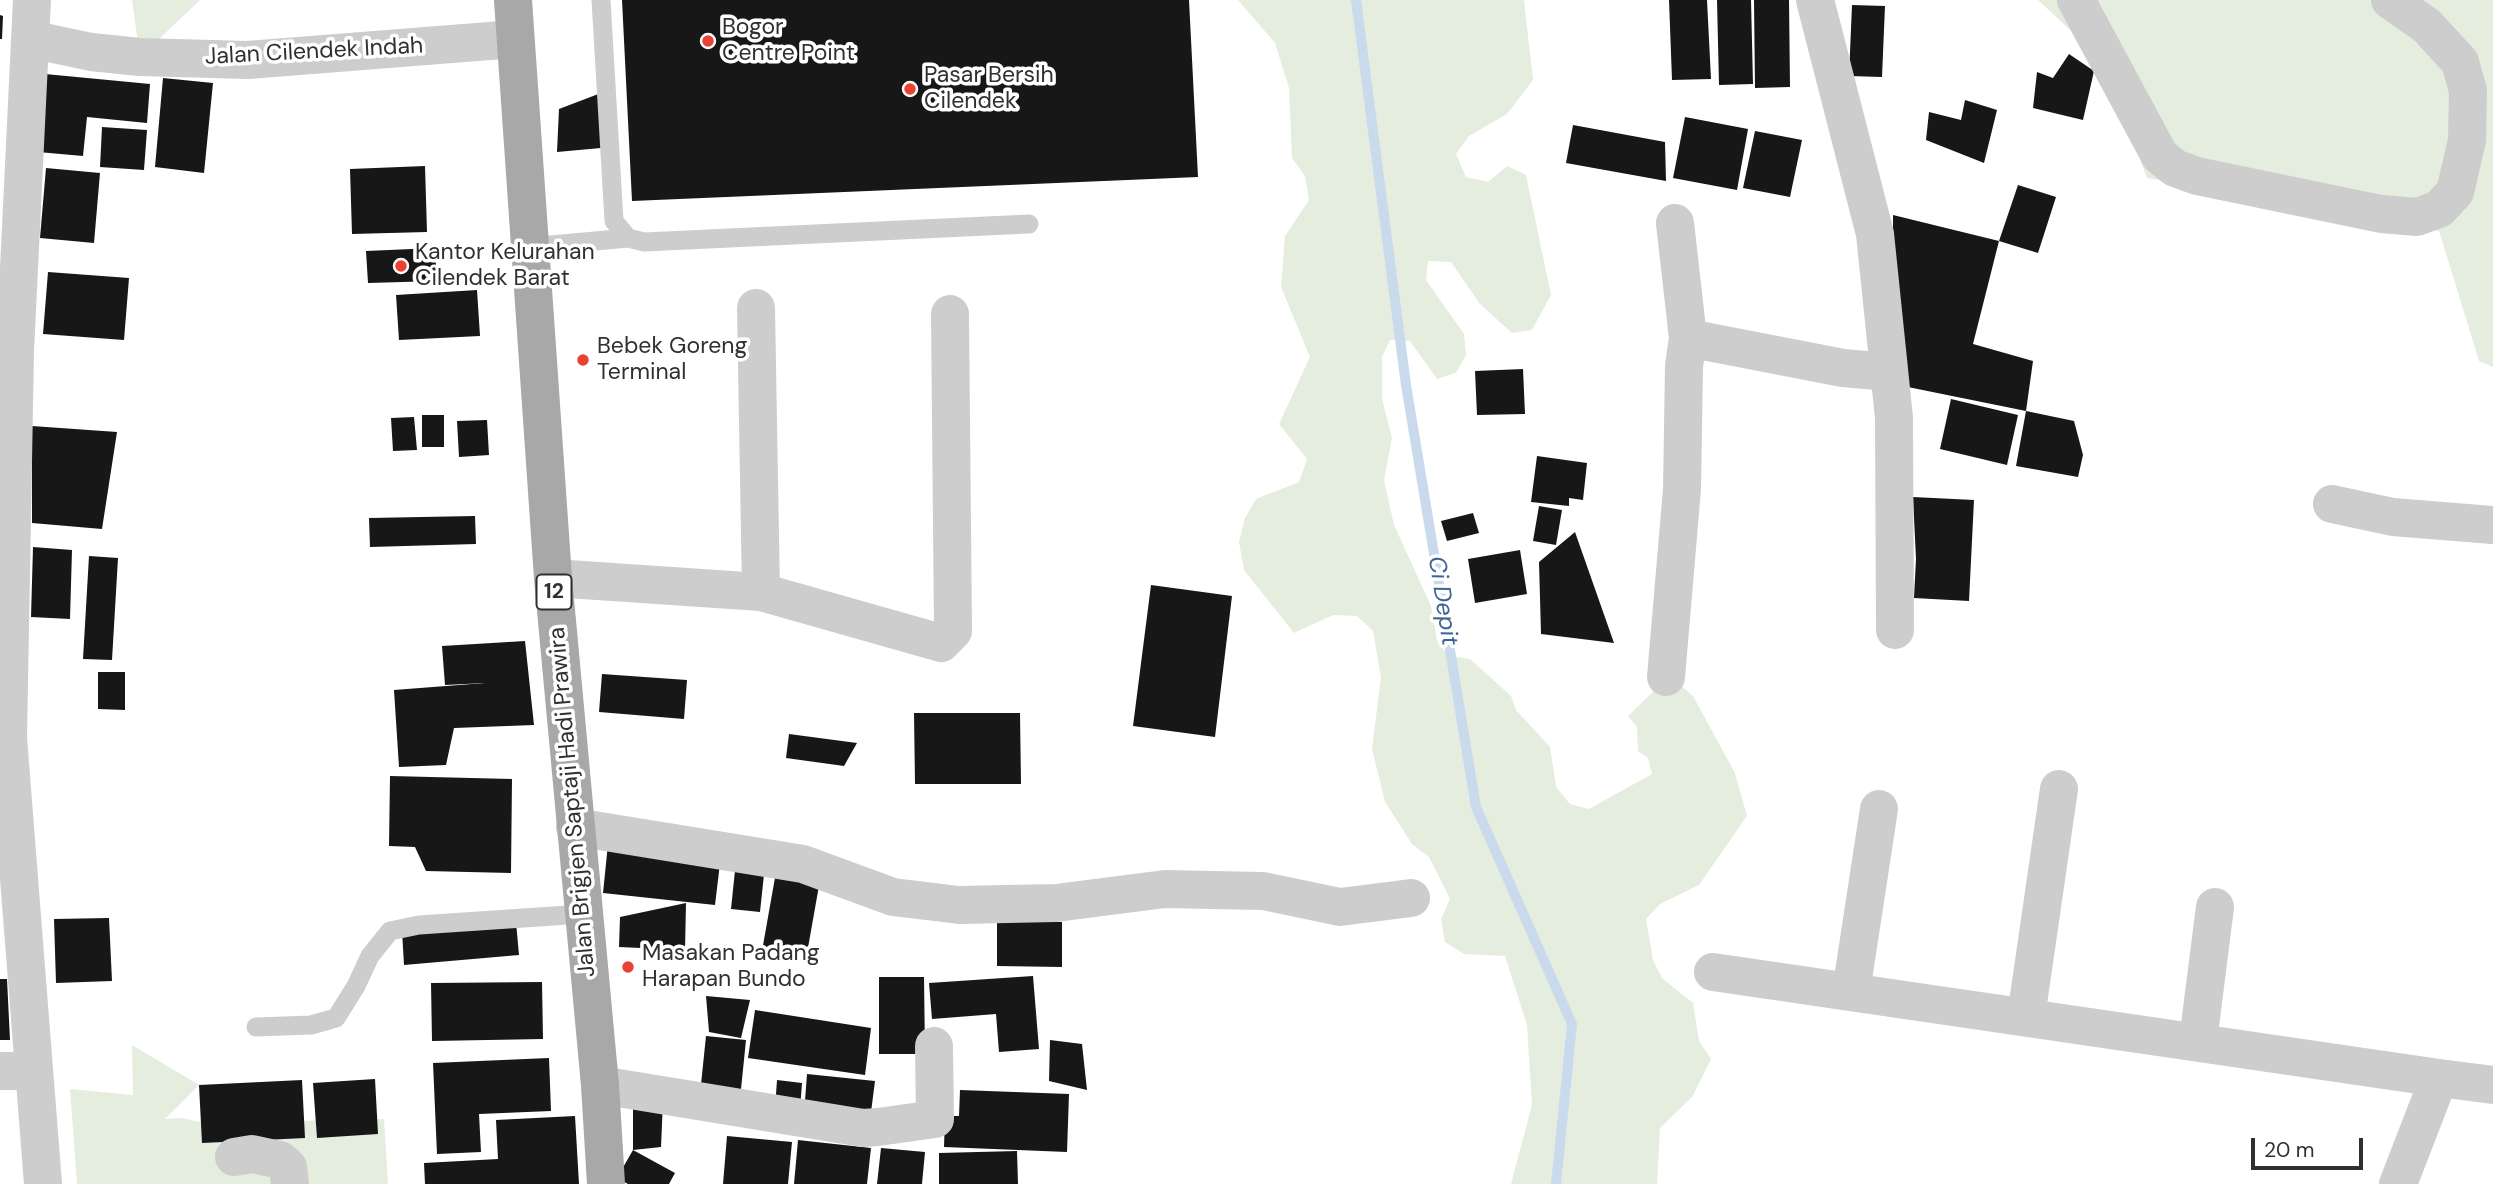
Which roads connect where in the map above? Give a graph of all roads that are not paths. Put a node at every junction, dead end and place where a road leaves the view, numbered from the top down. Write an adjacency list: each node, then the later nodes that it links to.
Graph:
1 (32, 0): 7 (street)
2 (513, 0): 8 (main road, Jalan Brigjen Saptaji Hadi Prawira / 12)
3 (601, 0): 12 (lane)
4 (1815, 0): 18 (street)
5 (2076, 0): 6 (street)
6 (2390, 0)
7 (30, 39): 8 (street, Jalan Cilendek Indah); 9 (street)
8 (515, 39): 13 (main road, Jalan Brigjen Saptaji Hadi Prawira / 12)
9 (13, 131): 17 (street)
10 (1675, 223): 16 (street)
11 (1029, 224): 12 (lane)
12 (628, 238): 13 (lane)
13 (529, 247): 22 (main road, Jalan Brigjen Saptaji Hadi Prawira / 12)
14 (756, 308): 23 (street)
15 (950, 314): 23 (street)
16 (1688, 338): 18 (street); 25 (street)
17 (8, 351): 21 (street)
18 (1889, 372): 24 (street)
19 (2332, 503): 20 (street)
20 (2493, 525)
21 (5, 551): 26 (street)
22 (553, 578): 23 (street); 29 (main road, Jalan Brigjen Saptaji Hadi Prawira / 12)
23 (761, 592)
24 (1895, 630)
25 (1666, 677)
26 (4, 738): 30 (street)
27 (2059, 789): 36 (street)
28 (1879, 809): 35 (street)
29 (575, 827): 31 (street); 33 (main road, Jalan Brigjen Saptaji Hadi Prawira / 12)
30 (9, 897): 40 (street)
31 (1411, 898)
32 (2215, 907): 38 (street)
33 (583, 914): 37 (lane); 43 (main road, Jalan Brigjen Saptaji Hadi Prawira / 12)
34 (1713, 972): 35 (street)
35 (1851, 992): 36 (street)
36 (2026, 1017): 38 (street)
37 (256, 1027)
38 (2198, 1041): 41 (street)
39 (934, 1046): 43 (street)
40 (17, 1071): 45 (street)
41 (2439, 1078): 42 (street); 48 (street)
42 (2493, 1084)
43 (600, 1086): 47 (main road, Jalan Brigjen Saptaji Hadi Prawira / 12)
44 (234, 1157): 46 (street)
45 (43, 1184)
46 (290, 1184)
47 (606, 1184)
48 (2398, 1184)

